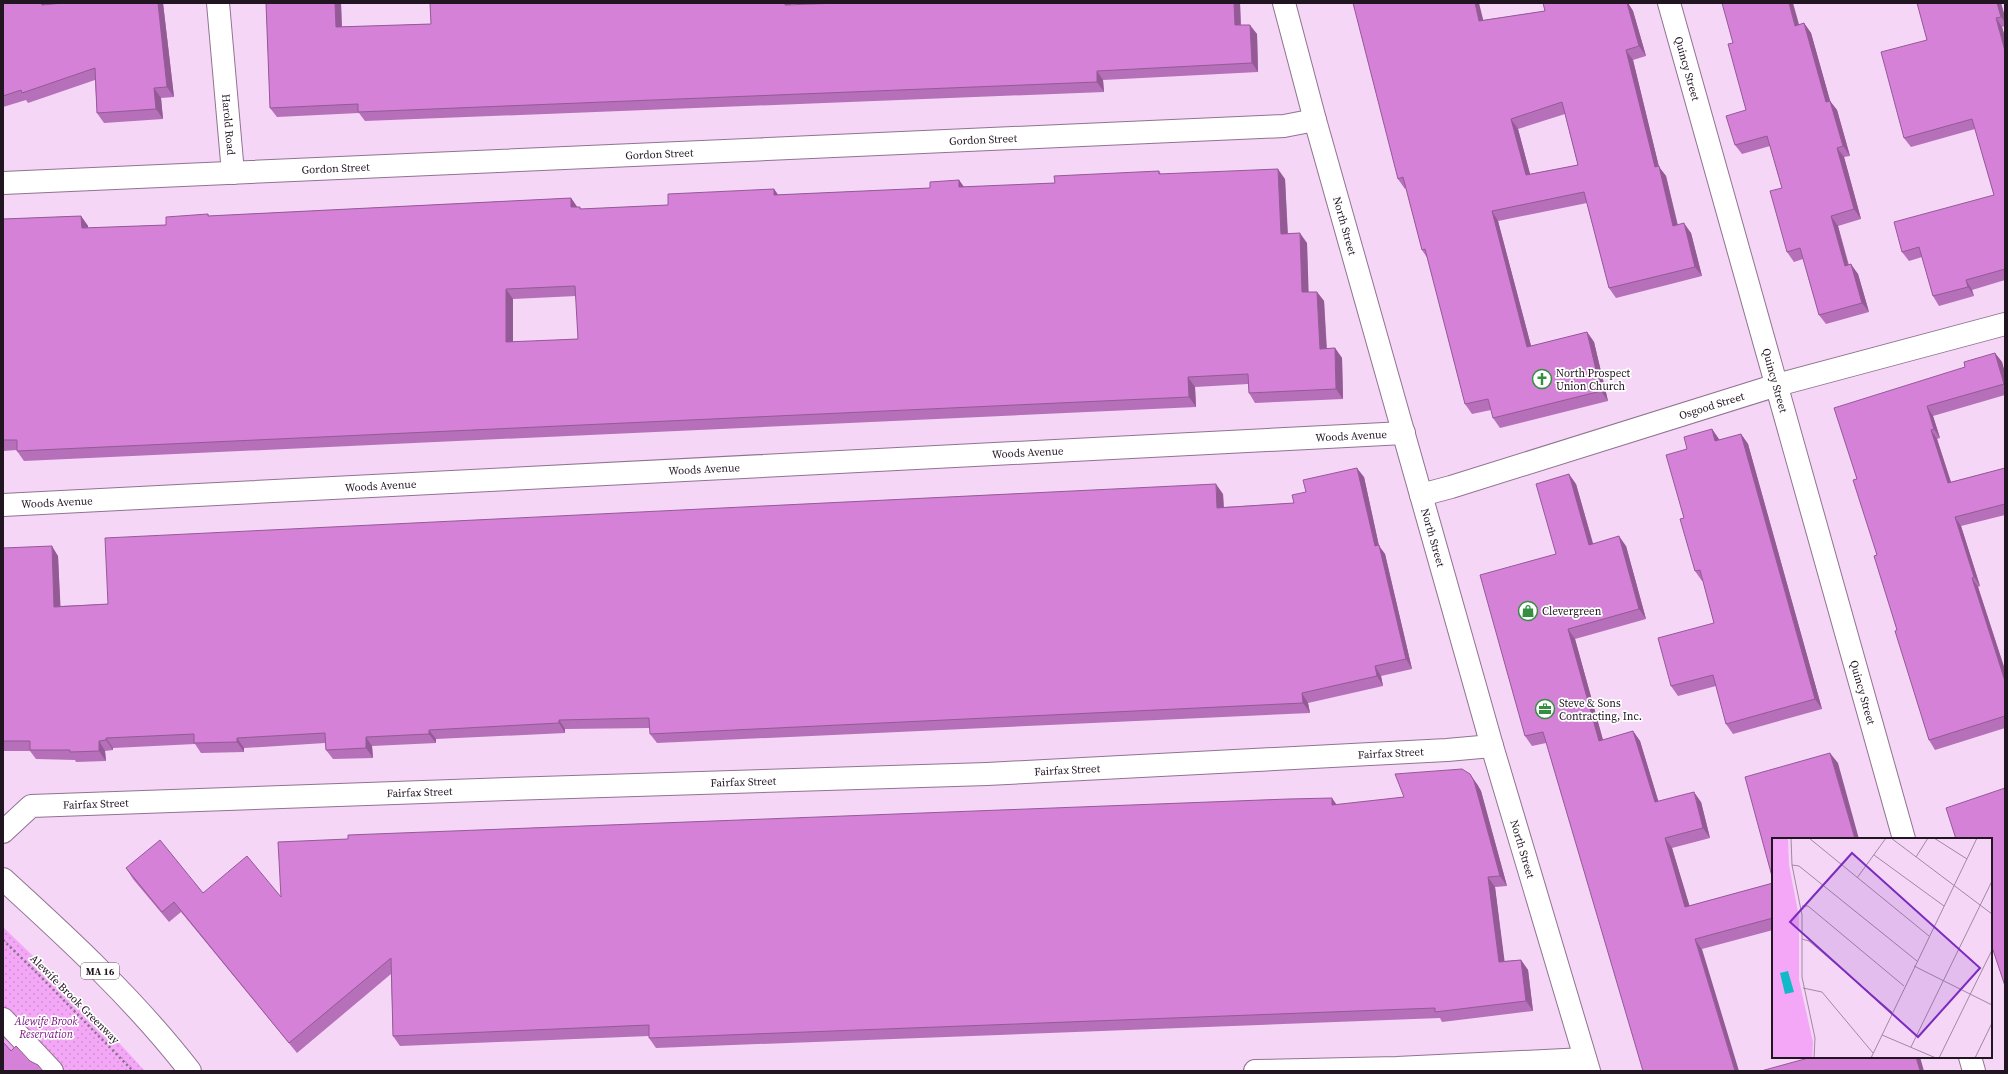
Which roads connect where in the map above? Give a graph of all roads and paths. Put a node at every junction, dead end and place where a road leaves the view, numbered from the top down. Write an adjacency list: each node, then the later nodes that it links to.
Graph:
1 (218, 3): 5 (street, Harold Road)
2 (1284, 3): 4 (street, North Street)
3 (1669, 3): 8 (street, Quincy Street)
4 (1315, 120): 5 (street, Gordon Street); 9 (street, North Street)
5 (233, 173): 6 (street, Gordon Street)
6 (3, 183)
7 (2005, 324): 8 (street, Osgood Street)
8 (1777, 385): 10 (street, Osgood Street); 14 (street, Quincy Street)
9 (1404, 433): 10 (street, North Street); 11 (street, Woods Avenue)
10 (1421, 495): 12 (street, North Street)
11 (3, 505)
12 (1492, 746): 13 (street, Fairfax Street); 19 (street, North Street)
13 (3, 832)
14 (1904, 838)
15 (3, 879): 22 (street, MA 16)
16 (3, 940): 21 (path, Alewife Brook Greenway)
17 (3, 1018): 20 (street)
18 (1970, 1058): 24 (street)
19 (1587, 1065): 23 (street)
20 (52, 1071)
21 (133, 1071)
22 (190, 1071)
23 (1255, 1071)
24 (1974, 1071)

